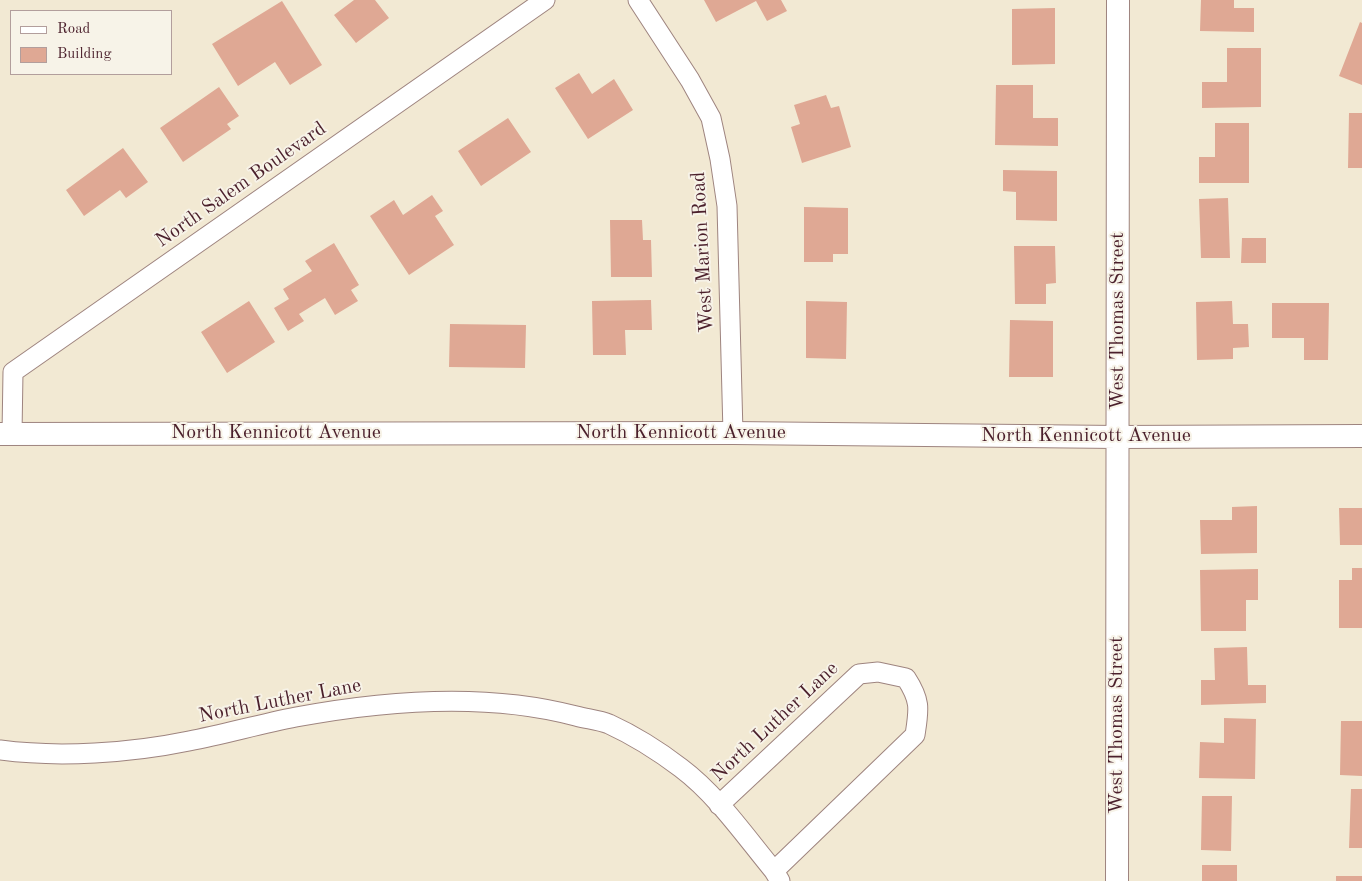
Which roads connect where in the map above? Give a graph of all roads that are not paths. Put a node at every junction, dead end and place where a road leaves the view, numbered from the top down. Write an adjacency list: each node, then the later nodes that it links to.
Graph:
1 (545, 0): 4 (street, North Salem Boulevard)
2 (638, 0): 5 (street, West Marion Road)
3 (1118, 0): 8 (street, West Thomas Street)
4 (6, 372): 6 (street, North Salem Boulevard)
5 (733, 433): 6 (street, North Kennicott Avenue); 8 (street, North Kennicott Avenue)
6 (6, 434)
7 (1362, 436): 8 (street, North Kennicott Avenue)
8 (1117, 437): 12 (street, West Thomas Street)
9 (0, 750): 10 (street, North Luther Lane)
10 (719, 805): 11 (street, North Luther Lane); 11 (street, North Luther Lane)
11 (777, 876)
12 (1117, 881)

